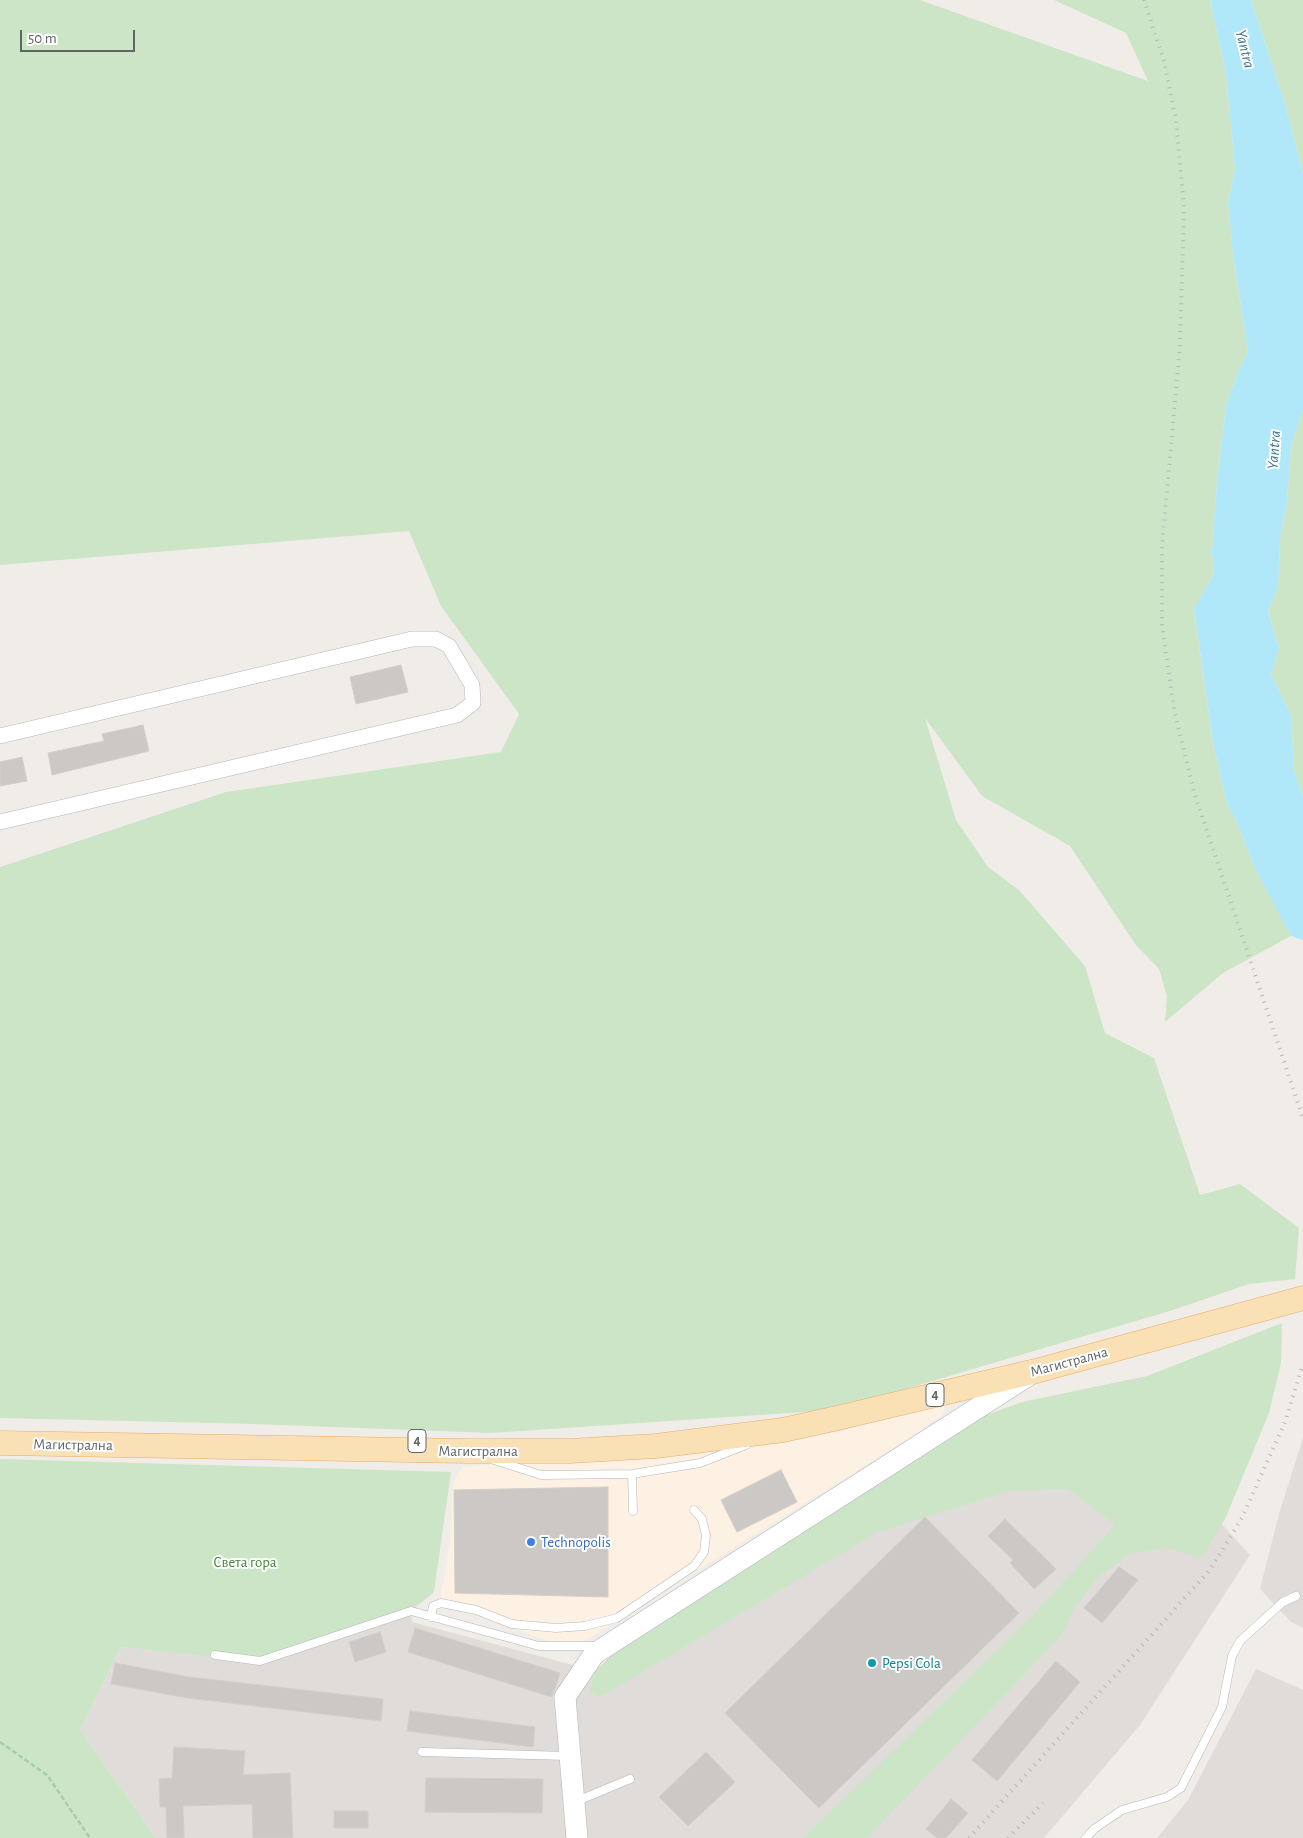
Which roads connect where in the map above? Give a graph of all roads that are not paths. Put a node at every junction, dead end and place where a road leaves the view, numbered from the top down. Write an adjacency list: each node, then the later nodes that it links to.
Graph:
1 (0, 736): 2 (street)
2 (0, 822)
3 (1303, 1298): 4 (main road, Магистрална / 4)
4 (1036, 1371): 5 (main road, Магистрална / 4); 15 (street)
5 (833, 1419): 6 (main road, Магистрална / 4); 7 (main road, Магистрална / 4)
6 (783, 1430): 9 (main road, Магистрална / 4); 10 (lane)
7 (0, 1434)
8 (0, 1443): 9 (main road, Магистрална / 4)
9 (466, 1451): 10 (lane)
10 (632, 1474): 12 (lane)
11 (694, 1510): 14 (lane)
12 (634, 1511)
13 (1296, 1596): 22 (lane)
14 (430, 1617): 15 (lane); 16 (lane)
15 (607, 1646): 18 (street)
16 (215, 1655)
17 (422, 1752): 18 (lane)
18 (570, 1756): 20 (street)
19 (630, 1779): 20 (lane)
20 (574, 1802): 21 (street)
21 (577, 1838)
22 (1086, 1838)

